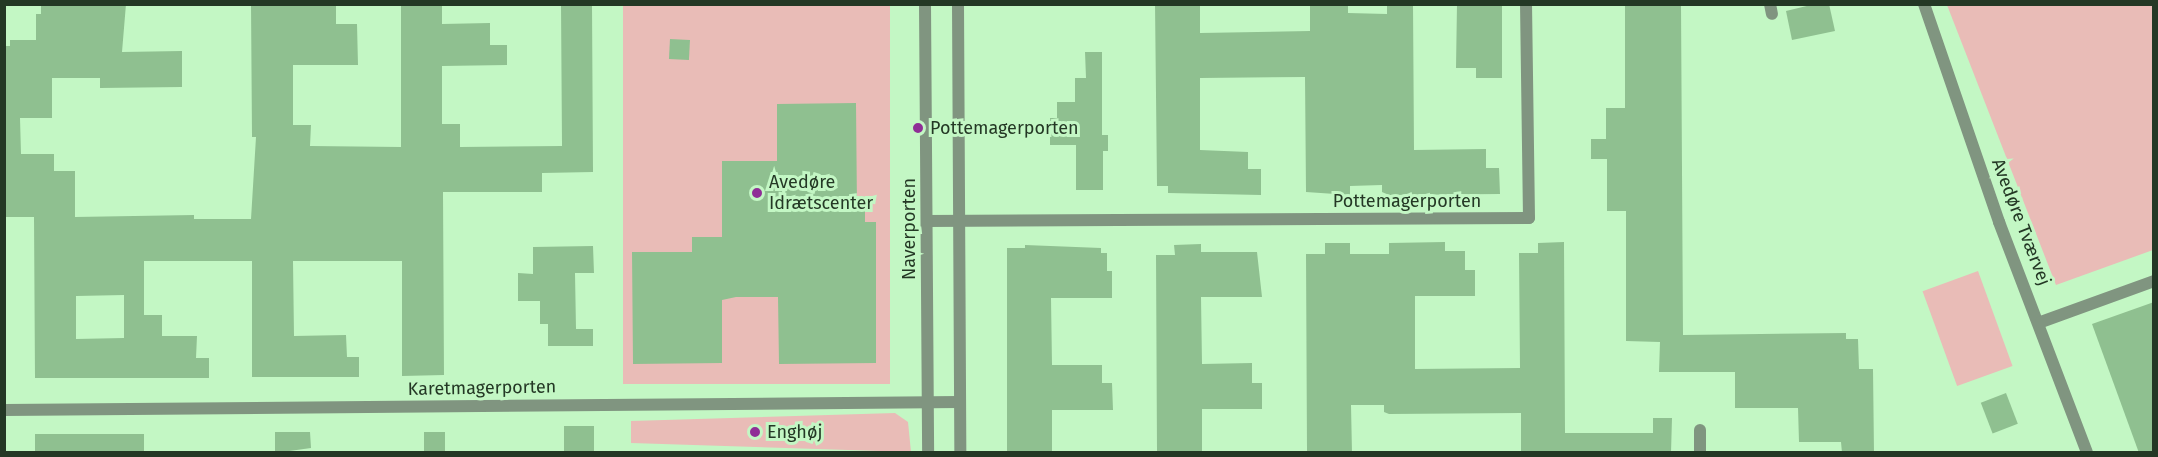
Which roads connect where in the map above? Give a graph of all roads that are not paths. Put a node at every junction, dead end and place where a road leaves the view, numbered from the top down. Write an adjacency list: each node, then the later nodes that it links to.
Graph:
1 (925, 4): 5 (street, Naverporten)
2 (958, 4): 6 (street)
3 (1526, 4): 6 (street, Pottemagerporten)
4 (1924, 4): 8 (street, Avedøre Tværvej)
5 (927, 220): 6 (street, Pottemagerporten); 10 (street, Naverporten)
6 (959, 220): 9 (street)
7 (2154, 281): 8 (street)
8 (2041, 322): 16 (street, Avedøre Tværvej)
9 (959, 402): 10 (street, Karetmagerporten); 14 (street)
10 (928, 403): 11 (street, Karetmagerporten); 13 (street, Naverporten)
11 (4, 410)
12 (1700, 430): 15 (street)
13 (928, 453)
14 (960, 453)
15 (1700, 453)
16 (2087, 453)

